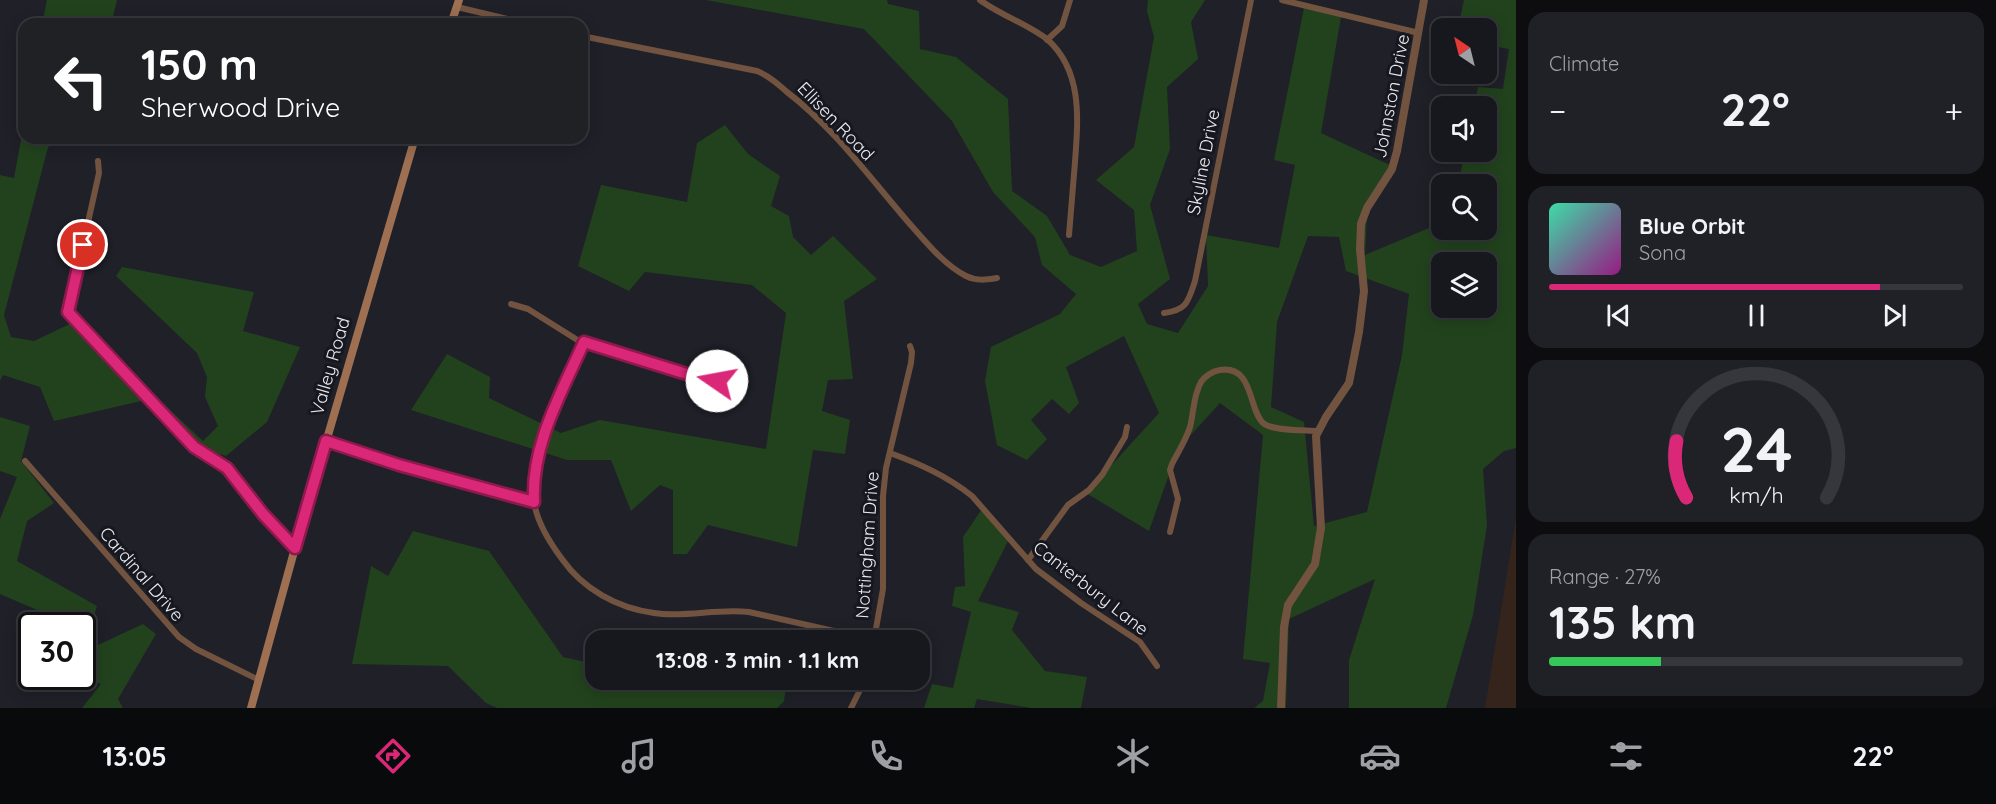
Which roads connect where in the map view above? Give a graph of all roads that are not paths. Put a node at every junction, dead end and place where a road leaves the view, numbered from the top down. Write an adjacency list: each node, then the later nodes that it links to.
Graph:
1 (980, 0): 10 (street)
2 (1070, 0): 10 (street)
3 (1251, 0): 16 (street, Skyline Drive)
4 (1282, 0): 8 (street)
5 (1424, 0): 8 (street, Johnston Drive)
6 (458, 4): 7 (street)
7 (507, 18)
8 (1419, 33): 21 (street, Johnston Drive)
9 (588, 37): 14 (street, Ellisen Road)
10 (1047, 40): 13 (street)
11 (413, 144): 22 (main road, Valley Road)
12 (98, 161): 27 (street)
13 (1069, 236)
14 (997, 278)
15 (512, 304): 17 (street)
16 (1164, 313)
17 (584, 342): 19 (street); 25 (street)
18 (910, 346): 23 (street, Nottingham Drive)
19 (725, 378)
20 (1127, 427): 28 (street)
21 (1317, 431): 26 (street); 36 (street)
22 (326, 441): 25 (street); 27 (main road, Valley Road)
23 (890, 453): 28 (street, Canterbury Lane); 30 (street, Nottingham Drive)
24 (25, 461): 32 (street, Cardinal Drive)
25 (534, 502): 29 (street)
26 (1170, 532)
27 (295, 548): 32 (main road, Valley Road)
28 (1028, 561): 31 (street, Canterbury Lane)
29 (829, 630)
30 (876, 630)
31 (1158, 666)
32 (259, 680): 34 (main road, Valley Road)
33 (859, 690): 35 (street)
34 (251, 708)
35 (851, 708)
36 (1281, 708)

